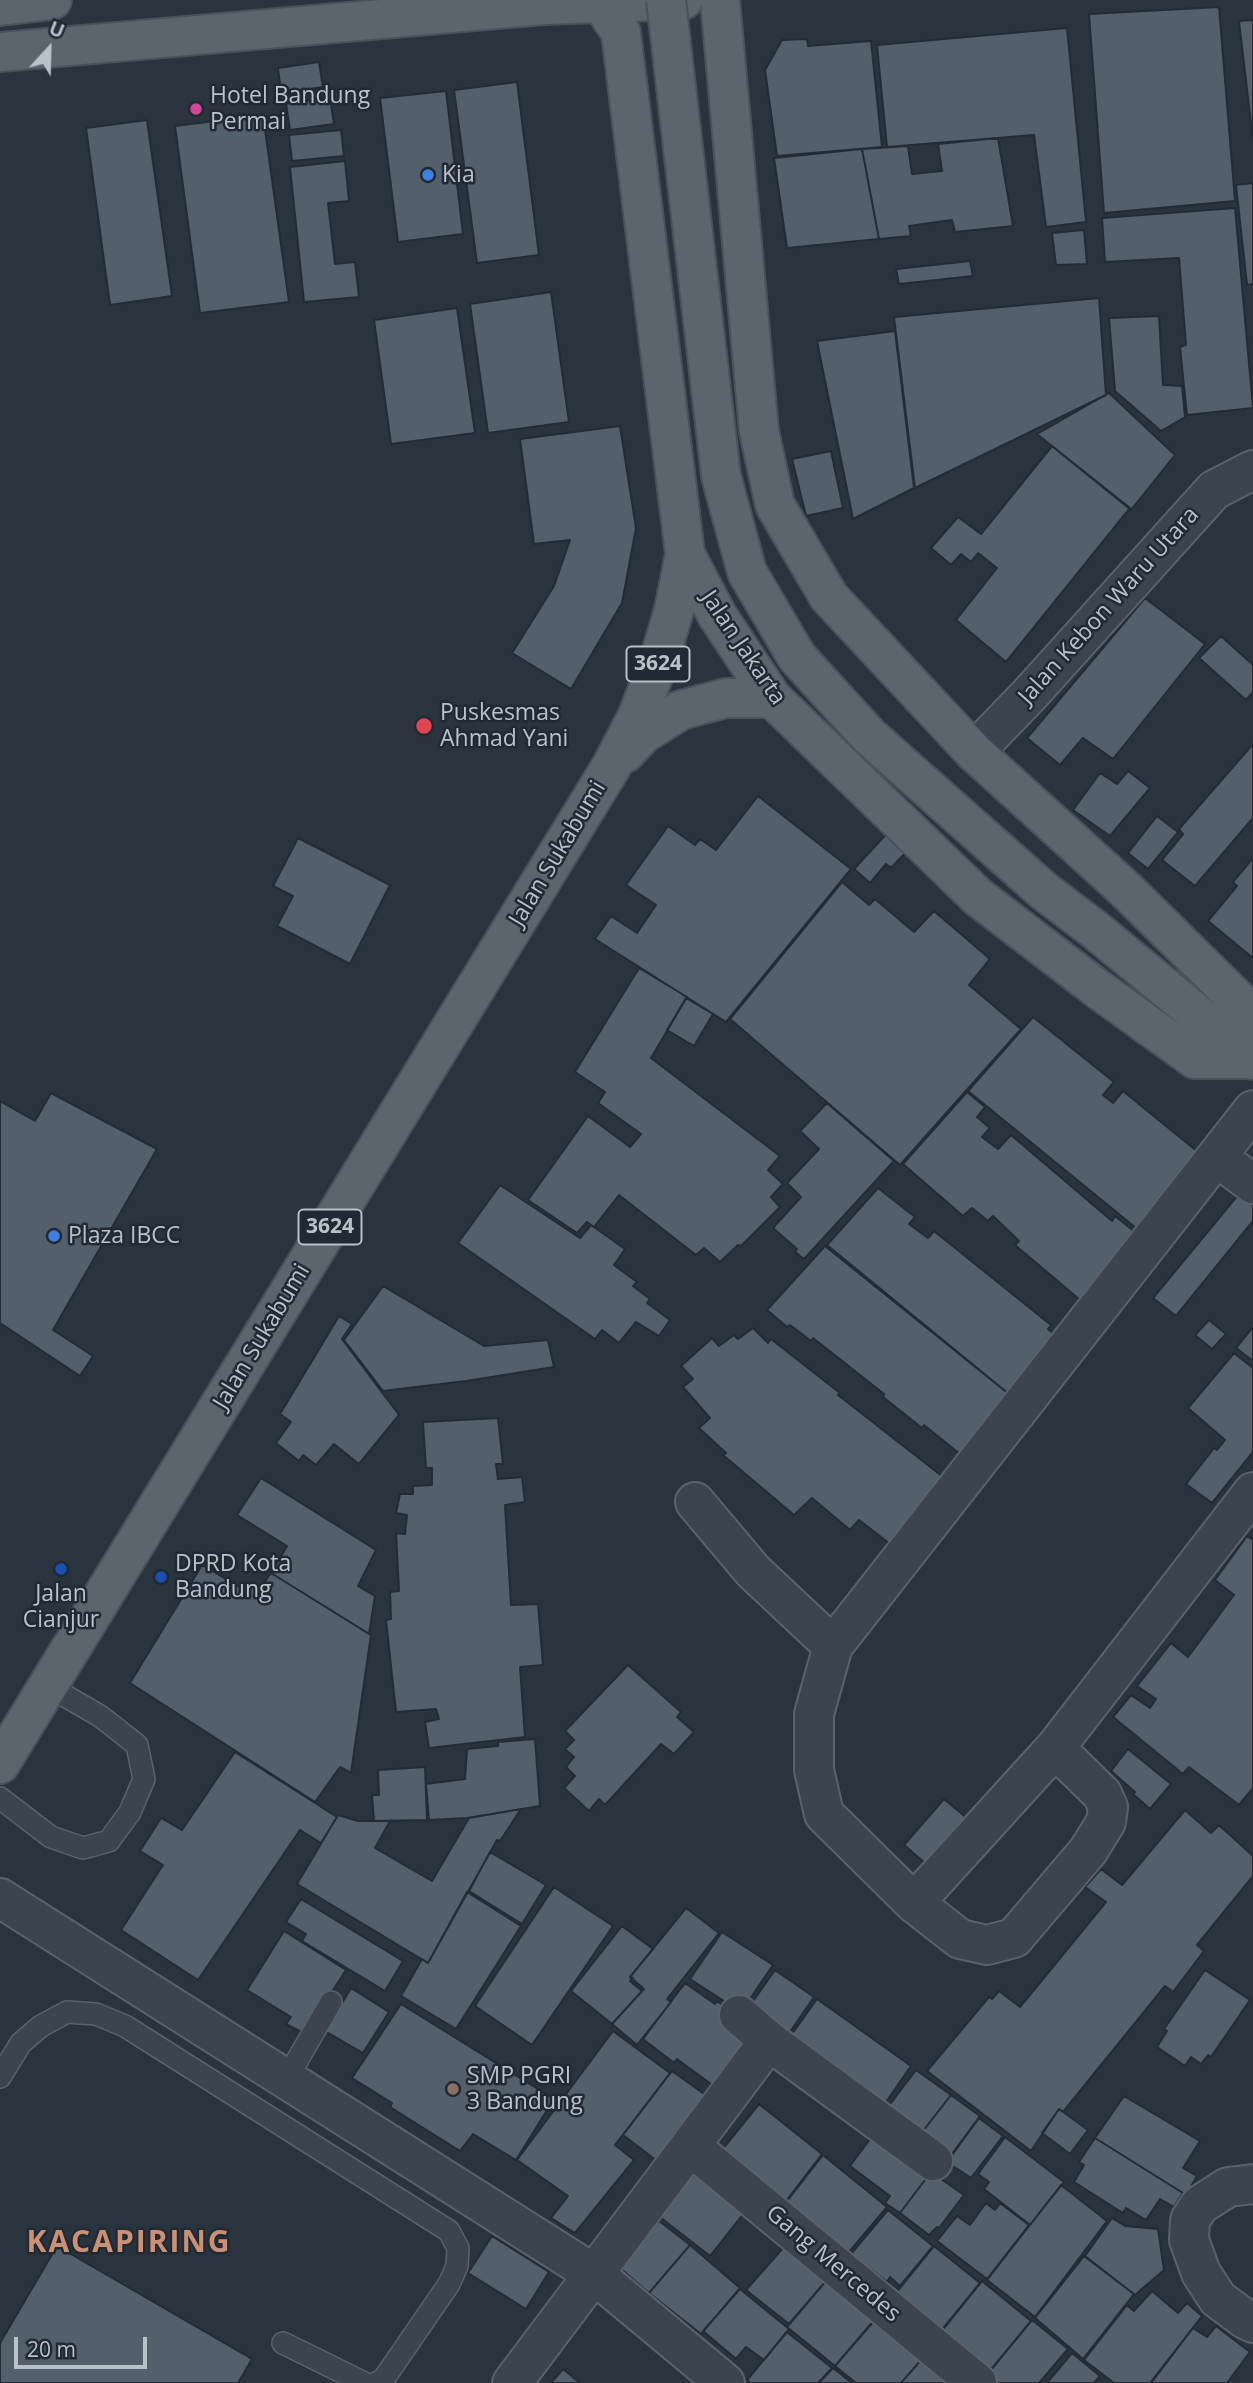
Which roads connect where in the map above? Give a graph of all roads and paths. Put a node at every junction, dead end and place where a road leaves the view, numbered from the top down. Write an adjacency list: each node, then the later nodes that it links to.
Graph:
1 (52, 0): 6 (main road)
2 (666, 0): 13 (main road, Jalan Jakarta, bridge)
3 (682, 0): 5 (main road)
4 (720, 0): 11 (main road)
5 (602, 4): 7 (main road); 9 (main road, Jalan Jakarta)
6 (0, 6)
7 (0, 52)
8 (1253, 470): 11 (street, Jalan Kebon Waru Utara)
9 (685, 554): 10 (main road, Jalan Jakarta); 12 (main road, Jalan Sukabumi / 3624)
10 (772, 698): 12 (main road, Jalan Sukabumi / 3624); 13 (main road, Jalan Jakarta)
11 (974, 752): 13 (main road)
12 (611, 767): 20 (main road, Jalan Sukabumi / 3624)
13 (1252, 1060)
14 (1253, 1110): 15 (street)
15 (1218, 1158): 16 (street); 19 (street)
16 (1253, 1185)
17 (1253, 1492): 21 (street)
18 (695, 1502): 19 (street)
19 (833, 1646): 25 (street)
20 (48, 1686): 22 (main road, Jalan Sukabumi / 3624); 23 (lane)
21 (1055, 1748): 25 (street); 25 (street)
22 (0, 1763)
23 (0, 1798)
24 (0, 1898): 30 (street)
25 (914, 1903)
26 (331, 2002): 30 (lane)
27 (738, 2015): 28 (street)
28 (769, 2042): 31 (street); 32 (street)
29 (0, 2077): 38 (lane)
30 (287, 2078): 34 (street)
31 (690, 2146): 34 (street); 41 (street, Gang Mercedes)
32 (933, 2161)
33 (1253, 2184): 35 (street)
34 (594, 2274): 39 (street); 40 (street)
35 (1253, 2323)
36 (284, 2343): 37 (lane)
37 (364, 2383)
38 (376, 2383)
39 (512, 2383)
40 (725, 2383)
41 (977, 2383)

